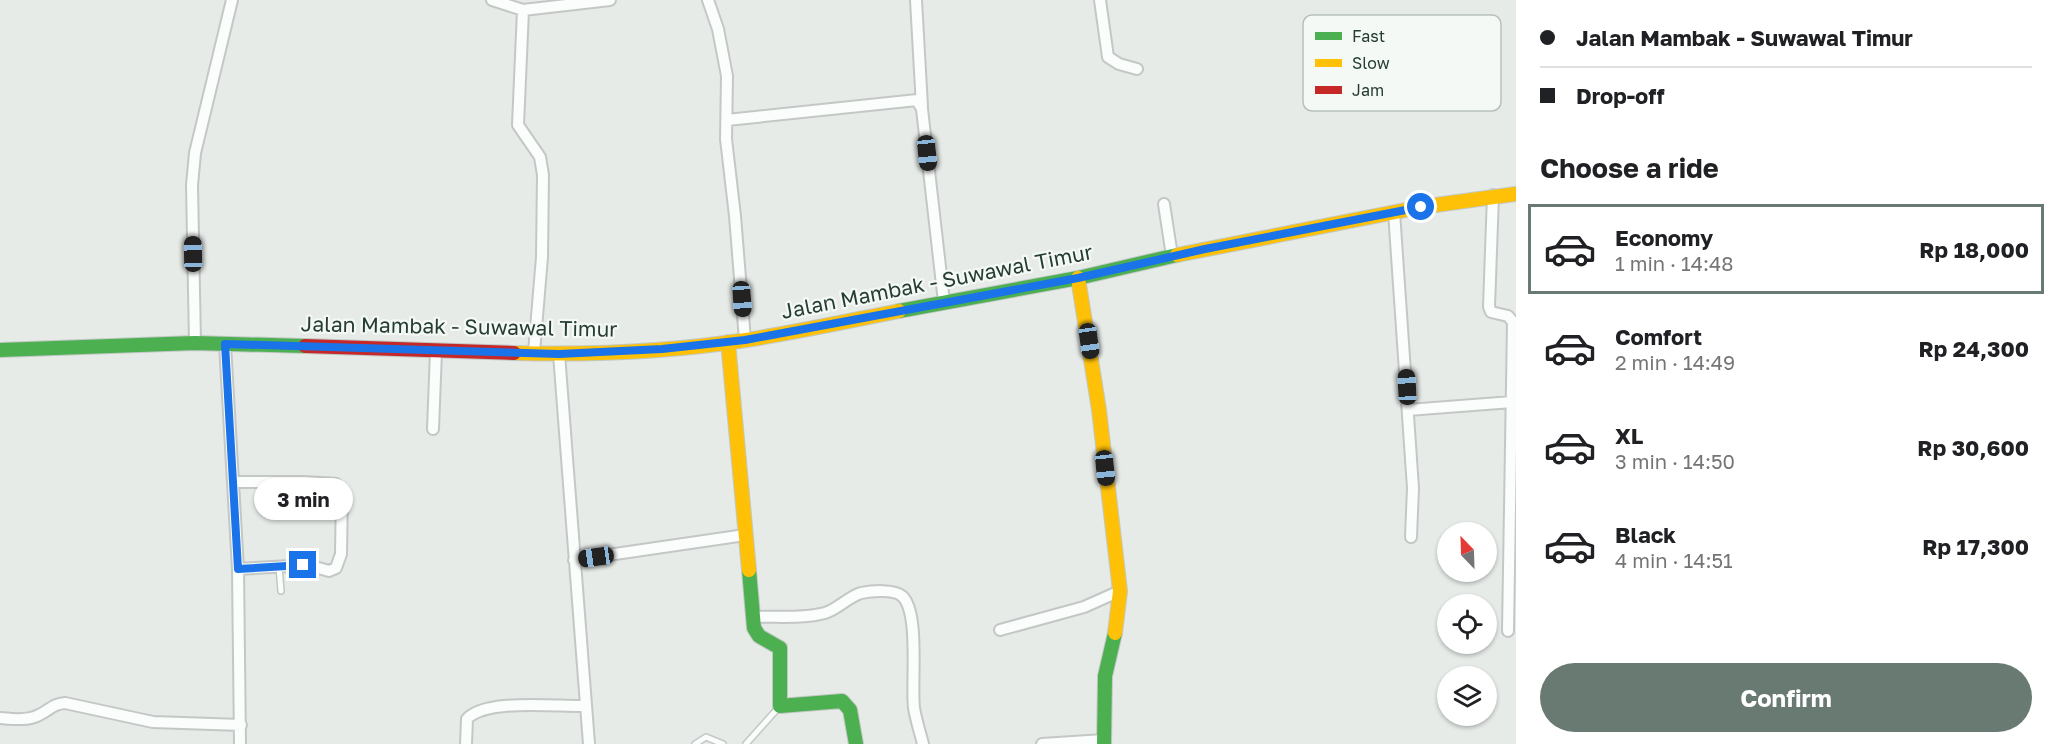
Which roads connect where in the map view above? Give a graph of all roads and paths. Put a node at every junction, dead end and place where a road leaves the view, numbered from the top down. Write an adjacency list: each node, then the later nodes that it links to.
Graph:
1 (232, 0): 20 (street)
2 (492, 0): 7 (street)
3 (610, 0): 7 (street)
4 (708, 0): 10 (street)
5 (916, 0): 9 (street)
6 (1100, 0): 8 (street)
7 (524, 10): 24 (street)
8 (1137, 69)
9 (922, 109): 10 (street); 17 (street)
10 (727, 120): 18 (street)
11 (1516, 194): 12 (street, Jalan Mambak - Suwawal Timur)
12 (1493, 195): 14 (street, Jalan Mambak - Suwawal Timur); 26 (street)
13 (1164, 204): 15 (street)
14 (1394, 212): 15 (street, Jalan Mambak - Suwawal Timur); 27 (street)
15 (1172, 256): 16 (street, Jalan Mambak - Suwawal Timur)
16 (1078, 278): 17 (street, Jalan Mambak - Suwawal Timur); 36 (street)
17 (944, 302): 18 (street, Jalan Mambak - Suwawal Timur)
18 (745, 340): 19 (street, Jalan Mambak - Suwawal Timur)
19 (728, 342): 25 (street, Jalan Mambak - Suwawal Timur); 30 (street)
20 (195, 343): 21 (street, Jalan Mambak - Suwawal Timur); 22 (street, Jalan Mambak - Suwawal Timur)
21 (225, 344): 23 (street, Jalan Mambak - Suwawal Timur); 29 (street)
22 (0, 350)
23 (436, 351): 24 (street, Jalan Mambak - Suwawal Timur); 28 (street)
24 (534, 352): 25 (street, Jalan Mambak - Suwawal Timur)
25 (559, 354): 32 (street)
26 (1512, 402): 27 (street); 39 (street)
27 (1408, 410): 31 (street)
28 (433, 429)
29 (234, 482): 33 (street); 34 (street)
30 (744, 536): 32 (street); 37 (street)
31 (1411, 537)
32 (574, 560): 40 (street)
33 (279, 567): 34 (street); 35 (lane)
34 (238, 569): 43 (street)
35 (281, 591)
36 (1119, 591): 38 (street); 44 (street)
37 (752, 617): 41 (street); 52 (street)
38 (1000, 630)
39 (1508, 630)
40 (586, 706): 46 (street); 47 (street)
41 (780, 706): 50 (lane); 51 (street)
42 (0, 718): 43 (street)
43 (240, 725): 45 (street)
44 (1104, 742): 53 (street)
45 (240, 744)
46 (466, 744)
47 (589, 744)
48 (695, 744): 49 (lane)
49 (723, 744)
50 (746, 744)
51 (856, 744)
52 (923, 744)
53 (1042, 744)

